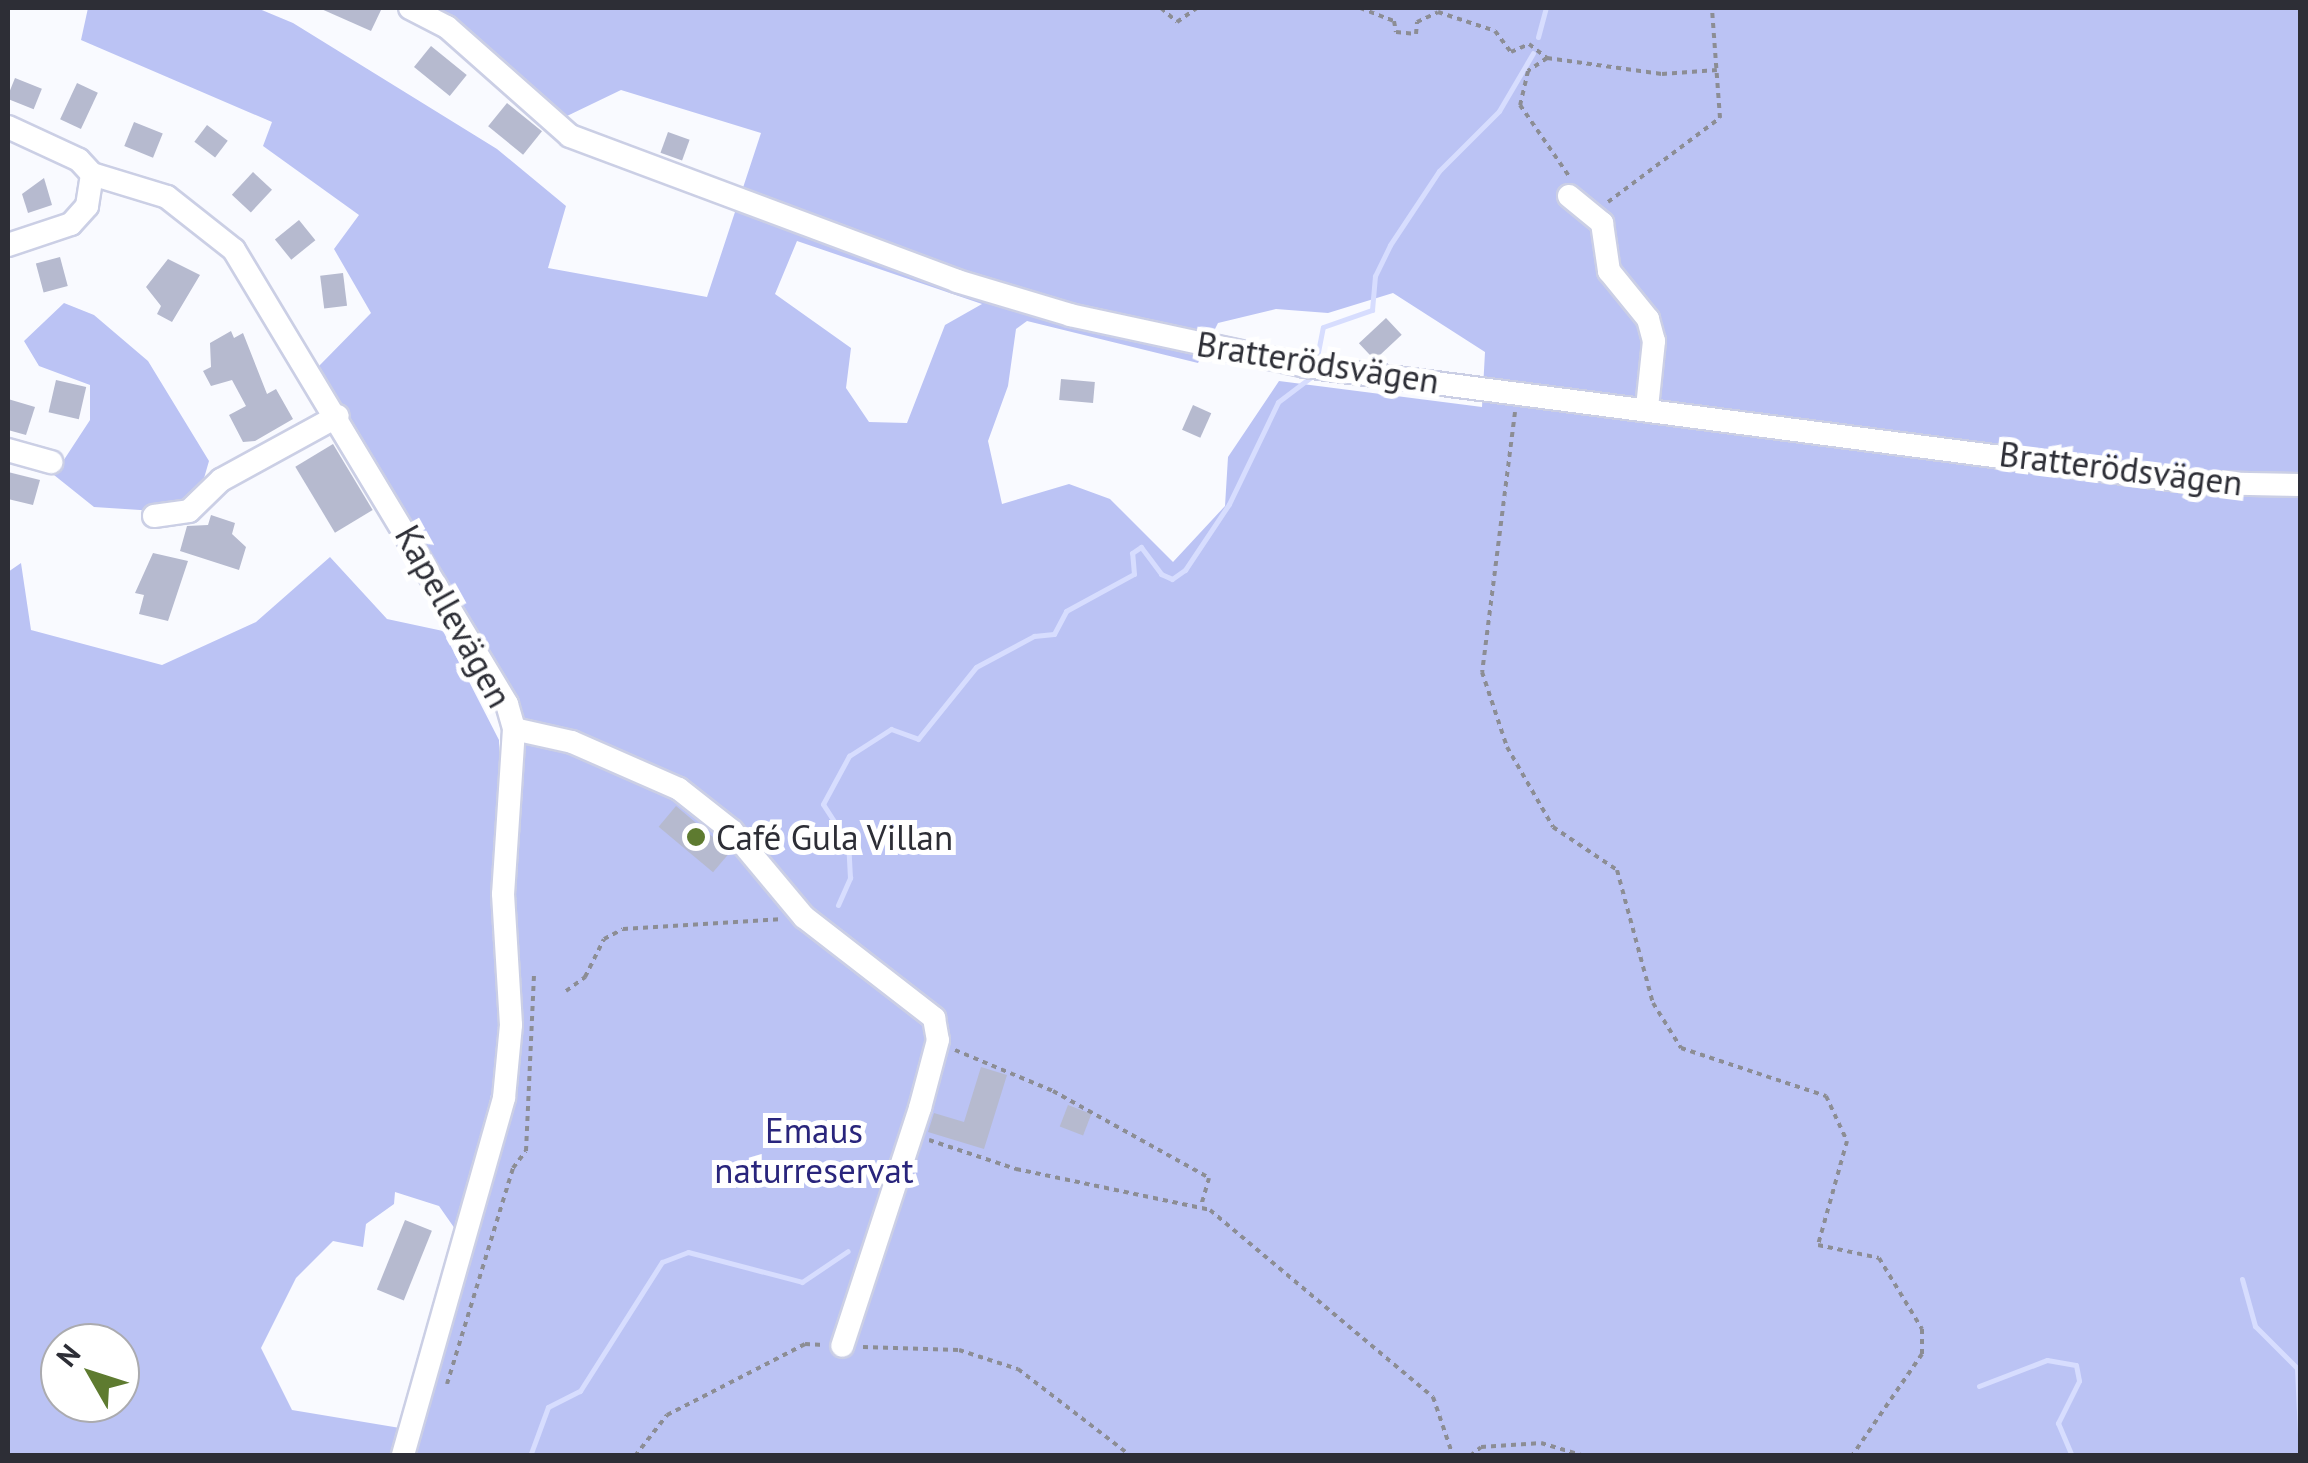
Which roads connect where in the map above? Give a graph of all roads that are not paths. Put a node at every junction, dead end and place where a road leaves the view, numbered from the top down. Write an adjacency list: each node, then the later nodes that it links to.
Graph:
1 (410, 8): 6 (street, Bratterödsvägen)
2 (8, 127): 3 (street, Kapellevägen)
3 (92, 174): 5 (street); 7 (street, Kapellevägen)
4 (1569, 196): 6 (street)
5 (8, 245)
6 (1646, 408): 10 (street, Bratterödsvägen)
7 (338, 416): 11 (street); 12 (street, Kapellevägen)
8 (8, 450): 9 (street)
9 (50, 462)
10 (2300, 485)
11 (154, 516)
12 (514, 729): 13 (street); 14 (street, Kapellevägen)
13 (842, 1346)
14 (403, 1456)

